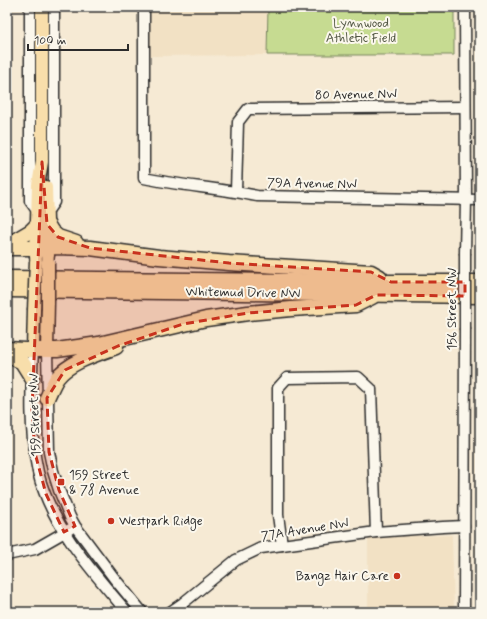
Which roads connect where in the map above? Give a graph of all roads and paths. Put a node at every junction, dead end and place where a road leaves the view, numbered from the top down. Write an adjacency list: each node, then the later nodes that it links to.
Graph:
1 (30, 7): 10 (street, 159 Street NW)
2 (42, 7): 10 (main road, 159 Street NW)
3 (54, 7): 10 (street, 159 Street NW)
4 (144, 7): 7 (street, 79A Avenue NW)
5 (464, 7): 6 (street, 156 Street NW)
6 (465, 107): 7 (street, 80 Avenue NW); 8 (street, 156 Street NW)
7 (236, 191): 8 (street, 79A Avenue NW)
8 (466, 200): 9 (street, 79A Avenue NW); 28 (street, 156 Street NW, bridge)
9 (480, 200)
10 (42, 218): 11 (highway); 13 (highway); 14 (main road, 159 Street NW)
11 (7, 244)
12 (7, 248): 14 (highway)
13 (90, 248): 14 (highway); 16 (highway)
14 (42, 254): 23 (main road, 159 Street NW, bridge); 23 (main road, 159 Street NW, bridge)
15 (7, 278): 16 (highway, Whitemud Drive NW)
16 (391, 282): 17 (highway, Whitemud Drive NW)
17 (480, 282)
18 (7, 290): 19 (highway, Whitemud Drive NW)
19 (376, 295): 20 (highway, Whitemud Drive NW); 21 (highway)
20 (480, 296)
21 (183, 324): 23 (highway); 26 (highway)
22 (7, 349): 23 (highway)
23 (40, 350): 25 (street, 159 Street NW); 26 (street, 159 Street NW)
24 (7, 355): 25 (highway)
25 (32, 378): 29 (street, 159 Street NW)
26 (47, 398): 27 (street, 159 Street NW)
27 (75, 526): 29 (street); 34 (street, 159 Street NW)
28 (464, 526): 30 (street, 77A Avenue NW); 36 (street, 156 Street NW)
29 (64, 532): 32 (street); 33 (street, 159 Street NW)
30 (376, 532): 31 (street, 77A Avenue NW); 31 (street)
31 (282, 544): 35 (street, 77A Avenue NW)
32 (7, 555)
33 (127, 612)
34 (142, 612)
35 (170, 612)
36 (464, 612)

